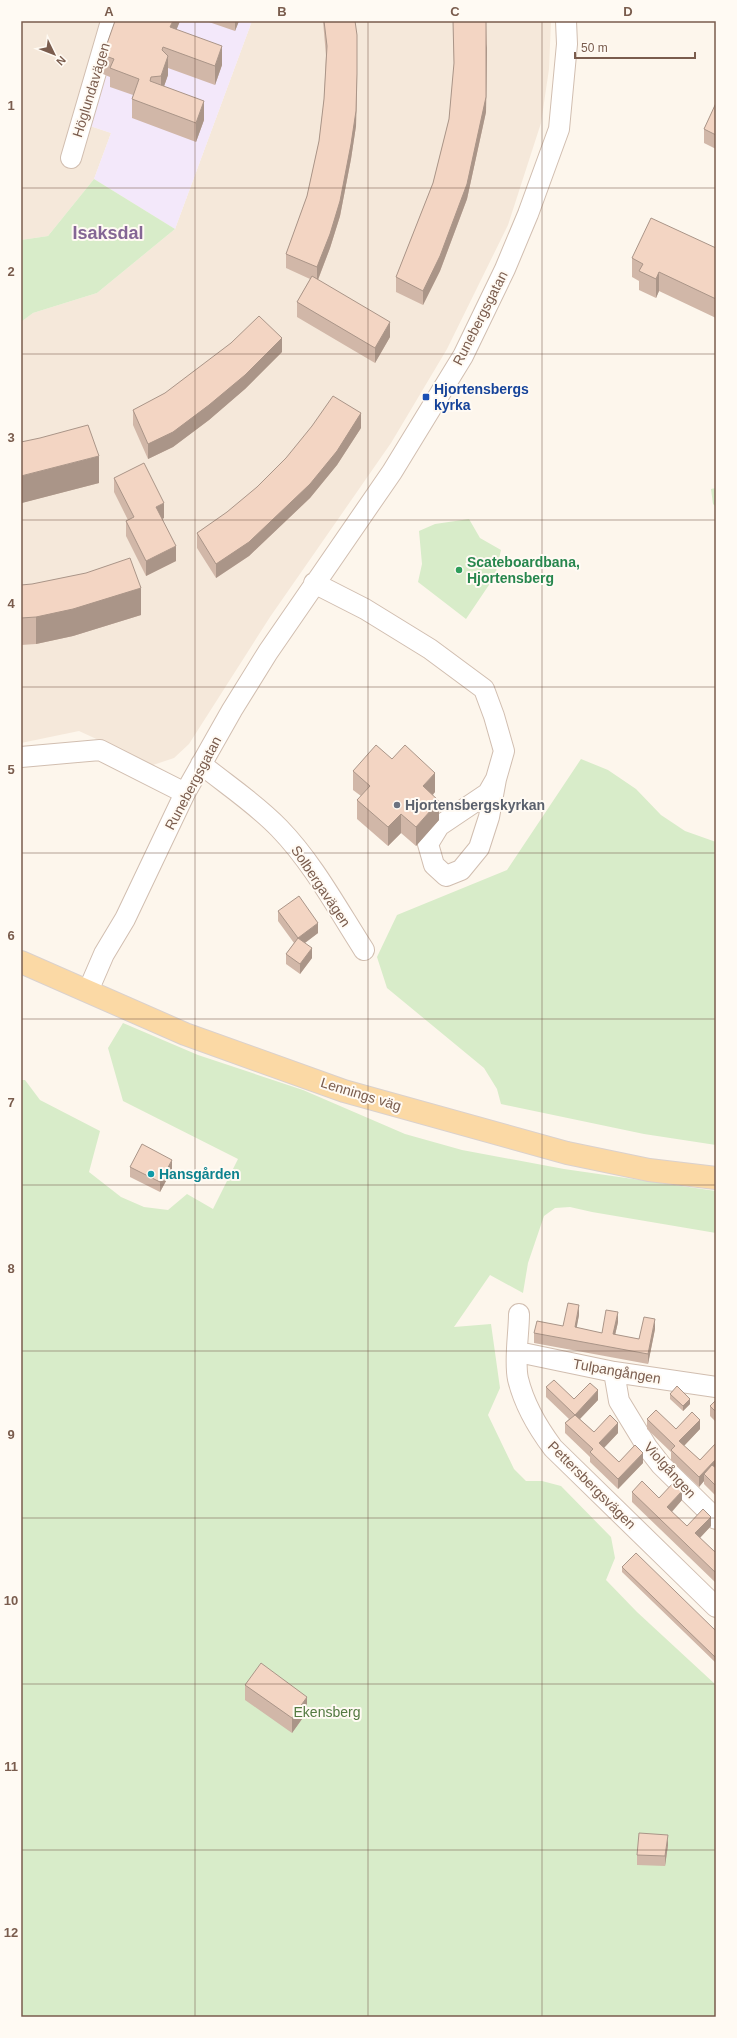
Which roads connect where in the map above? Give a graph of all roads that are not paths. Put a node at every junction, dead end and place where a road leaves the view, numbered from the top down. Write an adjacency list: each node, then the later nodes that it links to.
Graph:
1 (112, 21): 3 (street, Höglundavägen)
2 (566, 21): 4 (street, Runebergsgatan)
3 (71, 158)
4 (314, 583): 6 (street, Runebergsgatan); 7 (street)
5 (21, 757): 8 (street)
6 (201, 764): 8 (street, Runebergsgatan); 9 (street, Solbergavägen)
7 (496, 779)
8 (185, 794): 11 (street, Runebergsgatan)
9 (364, 950)
10 (21, 962): 11 (main road, Lennings väg)
11 (88, 991): 12 (main road, Lennings väg)
12 (716, 1178)
13 (519, 1314): 14 (street, Pettersbergsvägen)
14 (518, 1352): 15 (street, Tulpangången); 18 (street, Pettersbergsvägen)
15 (614, 1372): 16 (street, Tulpangången); 17 (street, Violgången)
16 (716, 1387)
17 (716, 1519)
18 (716, 1607)

